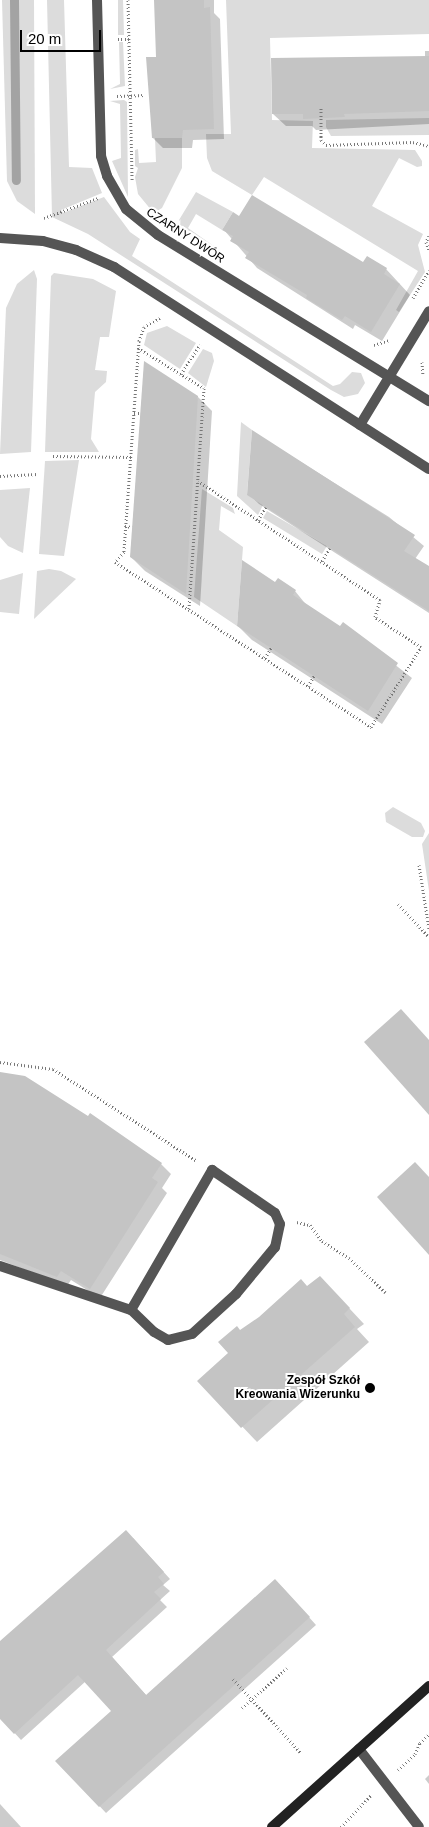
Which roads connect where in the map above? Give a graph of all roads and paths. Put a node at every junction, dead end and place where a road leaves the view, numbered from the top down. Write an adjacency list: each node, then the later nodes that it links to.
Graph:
1 (97, 0): 23 (street, CZARNY DWÓR)
2 (128, 0): 4 (path)
3 (118, 39): 4 (path)
4 (129, 39): 5 (path)
5 (130, 95): 6 (path); 9 (path)
6 (145, 95)
7 (321, 108): 8 (path)
8 (429, 146)
9 (135, 189)
10 (80, 203): 11 (path)
11 (44, 218)
12 (429, 236): 14 (path)
13 (0, 238): 28 (street)
14 (429, 250)
15 (429, 311): 23 (street)
16 (163, 317): 20 (path)
17 (389, 340): 19 (path)
18 (203, 342): 22 (path)
19 (367, 346)
20 (138, 348): 22 (path); 26 (path)
21 (426, 356): 24 (path)
22 (181, 374): 34 (path)
23 (390, 375): 25 (street, CZARNY DWÓR); 28 (street)
24 (425, 381)
25 (429, 401)
26 (134, 413): 27 (path); 30 (path)
27 (141, 413)
28 (360, 425): 31 (street)
29 (53, 456): 30 (path)
30 (131, 457): 37 (path)
31 (429, 469)
32 (37, 474): 33 (path)
33 (0, 476)
34 (198, 481): 36 (path); 41 (path)
35 (266, 507): 36 (path)
36 (258, 520): 40 (path)
37 (125, 526): 38 (path); 41 (path)
38 (132, 527)
39 (330, 548): 40 (path)
40 (322, 561): 45 (path)
41 (189, 610): 43 (path)
42 (271, 648): 43 (path)
43 (264, 658): 45 (path)
44 (314, 676): 45 (path)
45 (308, 686)
46 (419, 865): 48 (path)
47 (398, 904): 49 (path)
48 (429, 929)
49 (429, 937)
50 (0, 1062): 51 (path)
51 (212, 1170): 52 (street); 55 (street)
52 (276, 1216): 54 (path); 55 (street)
53 (0, 1266): 55 (street)
54 (385, 1292)
55 (131, 1310)
56 (287, 1668): 59 (path)
57 (234, 1679): 59 (path)
58 (429, 1686): 61 (street)
59 (252, 1699): 60 (path); 62 (path)
60 (242, 1708)
61 (359, 1749): 64 (street); 66 (street)
62 (301, 1753)
63 (361, 1809): 65 (path)
64 (272, 1827)
65 (341, 1827)
66 (419, 1827)

